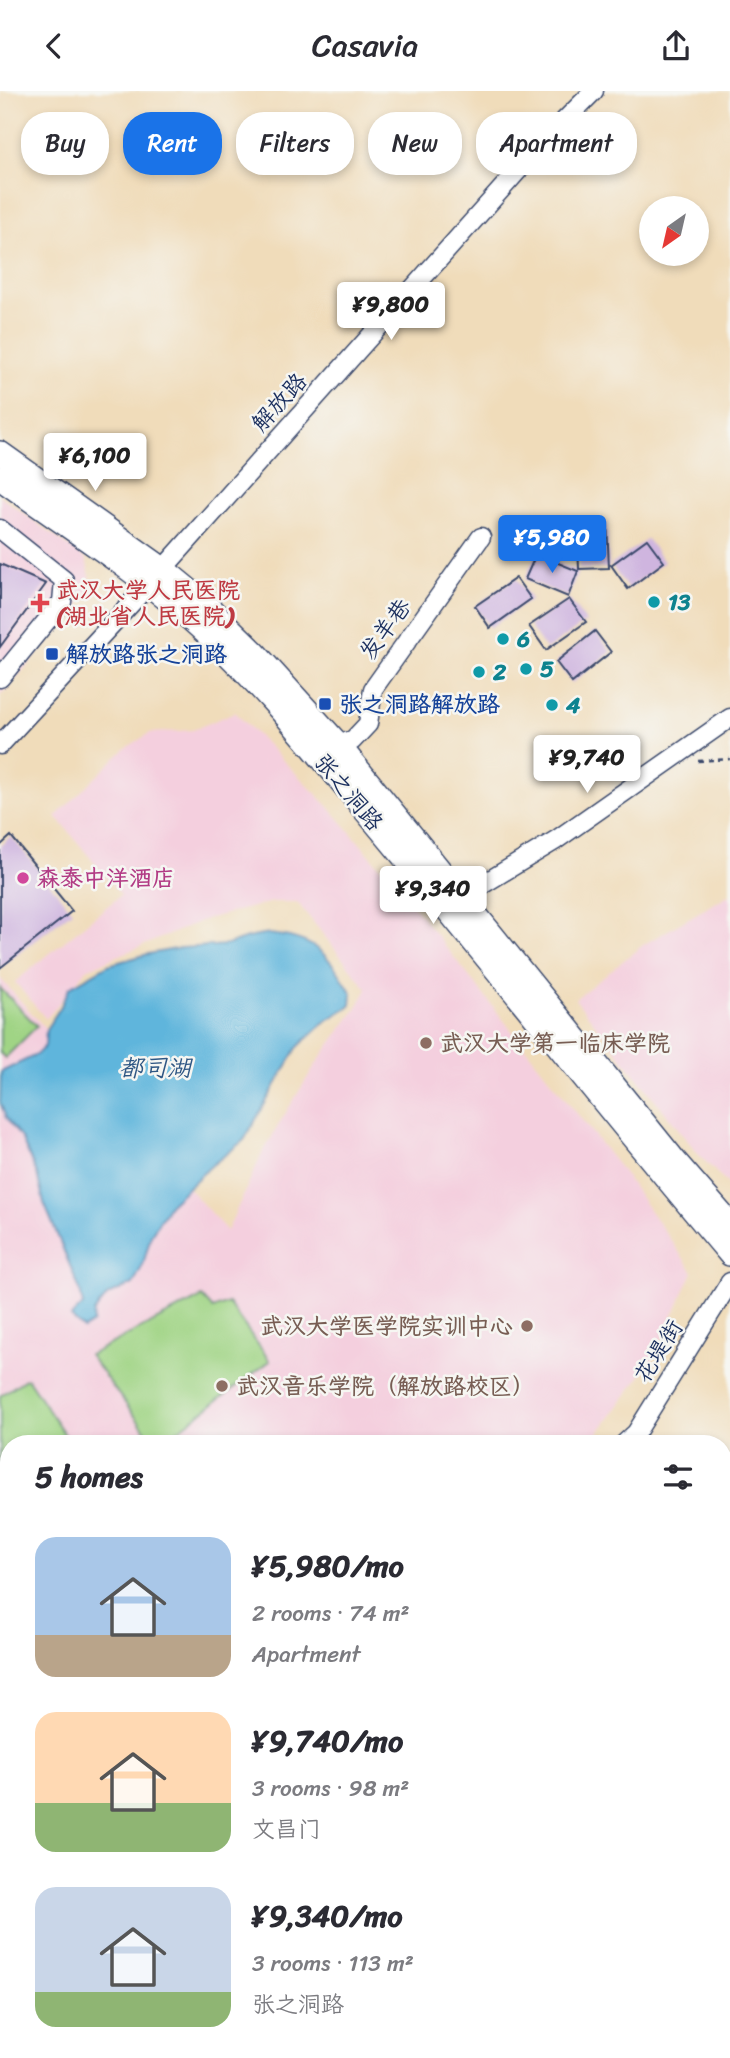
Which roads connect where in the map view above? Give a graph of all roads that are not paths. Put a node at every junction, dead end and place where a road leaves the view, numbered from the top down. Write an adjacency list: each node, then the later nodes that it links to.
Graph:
1 (594, 91): 6 (street, 解放路)
2 (0, 453): 6 (main road, 张之洞路)
3 (0, 478): 6 (main road, 张之洞路)
4 (0, 529): 7 (street)
5 (481, 537): 9 (street, 发羊巷)
6 (156, 577): 9 (main road, 张之洞路); 10 (street, 解放路); 13 (main road, 张之洞路)
7 (0, 678)
8 (730, 718): 11 (street)
9 (336, 742): 11 (main road, 张之洞路)
10 (0, 745)
11 (462, 897): 12 (main road, 张之洞路)
12 (730, 1224)
13 (730, 1254)
14 (730, 1282): 15 (street, 花堤街)
15 (634, 1435)

